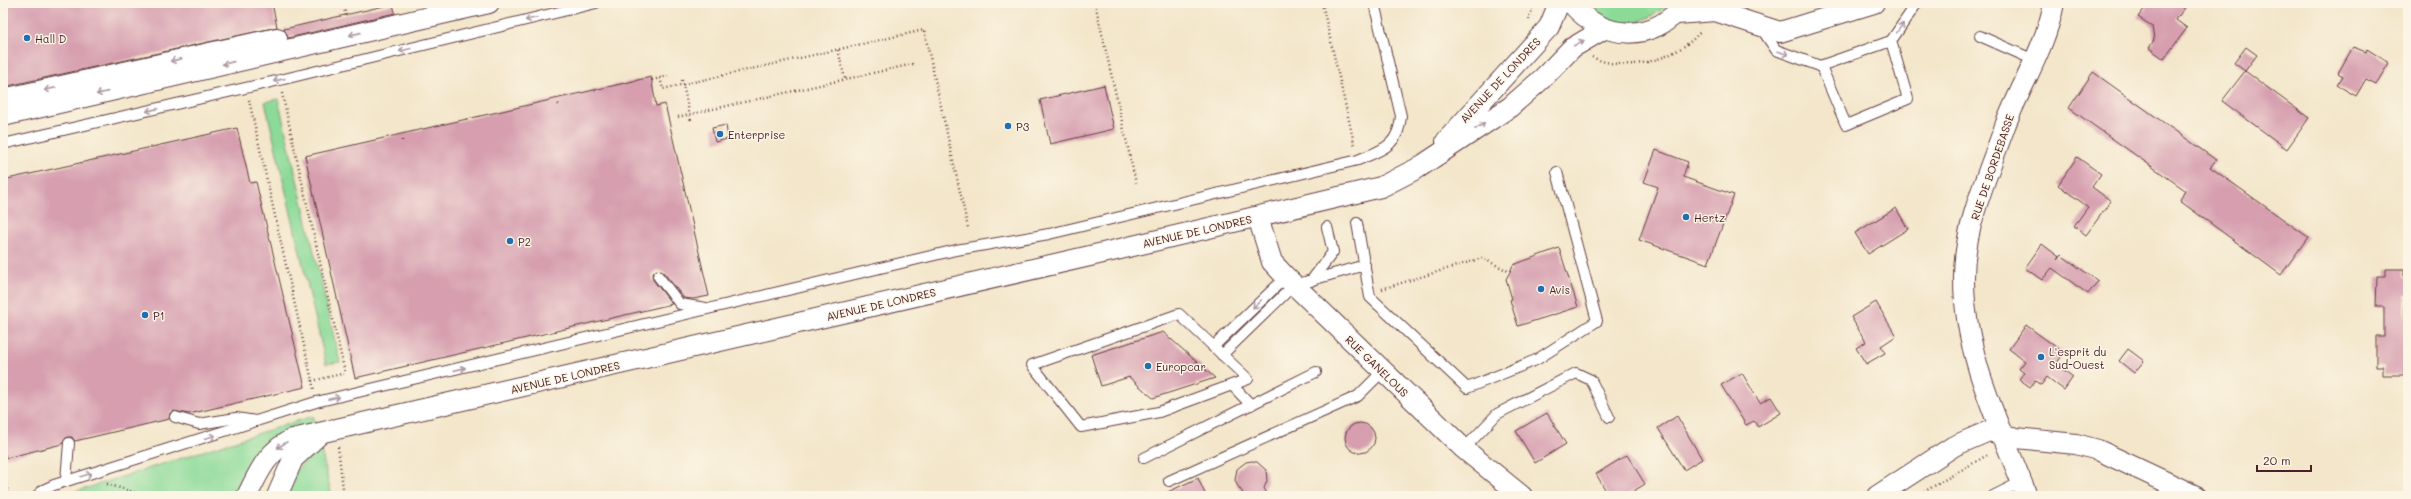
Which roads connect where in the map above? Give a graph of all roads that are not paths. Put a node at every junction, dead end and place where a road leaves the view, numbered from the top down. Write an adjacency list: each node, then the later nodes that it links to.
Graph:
1 (433, 3): 18 (street, one-way to 18)
2 (488, 3): 19 (street, one-way to 19)
3 (596, 3): 20 (lane, one-way to 20)
4 (1374, 3): 29 (lane)
5 (1559, 3): 21 (street, AVENUE DE LONDRES)
6 (1571, 3): 13 (street)
7 (1874, 3): 12 (street)
8 (1917, 3): 15 (lane, one-way to 8)
9 (2054, 3): 16 (street, RUE DE BORDEBASSE)
10 (1713, 7): 11 (street); 12 (street)
11 (1681, 8): 13 (street)
12 (1758, 25): 17 (lane, one-way to 17)
13 (1604, 29): 21 (street, AVENUE DE LONDRES, one-way to 13)
14 (1980, 36): 16 (lane)
15 (1891, 41): 17 (lane); 17 (lane)
16 (2034, 60): 40 (street, RUE DE BORDEBASSE)
17 (1821, 66)
18 (3, 99)
19 (3, 116)
20 (3, 144)
21 (1435, 154): 23 (street, AVENUE DE LONDRES)
22 (1557, 172): 26 (lane)
23 (1258, 217): 28 (street, RUE GANELOUS); 39 (street, AVENUE DE LONDRES)
24 (1356, 223): 26 (lane)
25 (1328, 227): 28 (lane)
26 (1365, 265): 28 (lane)
27 (658, 276): 29 (lane)
28 (1297, 281): 30 (lane, one-way to 30); 31 (lane); 33 (street, RUE GANELOUS)
29 (712, 309): 38 (lane, one-way to 29)
30 (1213, 347): 31 (lane); 34 (lane)
31 (1222, 355): 34 (lane)
32 (1316, 372): 35 (lane)
33 (1382, 372): 42 (street, RUE GANELOUS); 45 (lane)
34 (1232, 385): 35 (lane)
35 (1251, 405): 43 (lane)
36 (175, 417): 38 (lane)
37 (1609, 417): 42 (lane)
38 (257, 421): 44 (lane, one-way to 38)
39 (319, 435): 48 (street, AVENUE DE LONDRES, one-way to 48); 49 (street, AVENUE DE LONDRES)
40 (2003, 435): 46 (street, RUE DE BORDEBASSE); 51 (street); 53 (street)
41 (69, 443): 44 (lane)
42 (1464, 449): 50 (street, RUE GANELOUS)
43 (1144, 458)
44 (66, 481): 47 (lane)
45 (1169, 481)
46 (2024, 489): 52 (lane)
47 (37, 496)
48 (247, 496)
49 (277, 496)
50 (1522, 496)
51 (1877, 496)
52 (1993, 496)
53 (2196, 496)

